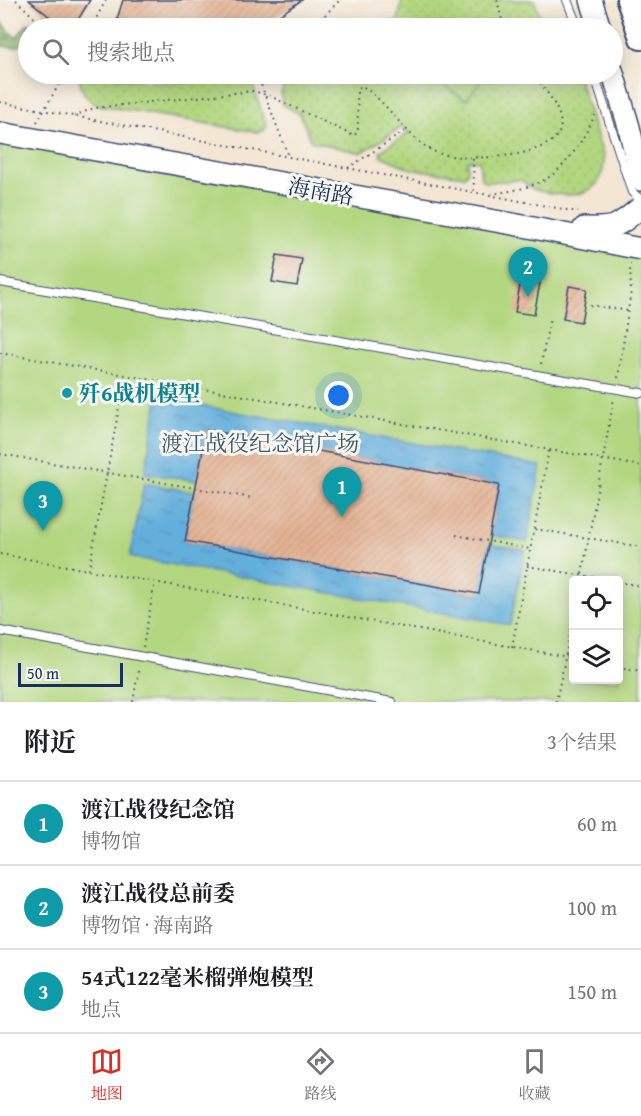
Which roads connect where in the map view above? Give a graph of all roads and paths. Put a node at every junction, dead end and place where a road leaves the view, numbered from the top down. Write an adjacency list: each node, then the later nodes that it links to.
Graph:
1 (16, 0): 8 (path)
2 (106, 0): 9 (path)
3 (340, 0): 10 (path)
4 (497, 0): 11 (path)
5 (567, 0): 12 (lane)
6 (591, 0): 13 (street)
7 (628, 0): 14 (main road)
8 (35, 18)
9 (97, 18)
10 (322, 18)
11 (502, 18)
12 (574, 18)
13 (597, 18)
14 (641, 38)
15 (59, 84): 22 (path)
16 (262, 84): 20 (path)
17 (540, 84): 29 (path)
18 (597, 84): 34 (lane)
19 (616, 84): 31 (street)
20 (266, 94): 23 (path); 25 (path); 28 (path)
21 (0, 102): 22 (path)
22 (44, 110): 23 (path); 27 (path)
23 (74, 116): 28 (path)
24 (600, 120): 33 (path)
25 (408, 129): 29 (path); 30 (path)
26 (0, 133): 27 (street, 海南路)
27 (28, 138): 37 (street, 海南路)
28 (288, 156): 30 (path)
29 (473, 158): 32 (path)
30 (348, 168): 32 (path)
31 (641, 180)
32 (474, 192): 33 (path)
33 (488, 195): 36 (path)
34 (641, 200)
35 (641, 207): 37 (street)
36 (579, 212)
37 (518, 225): 38 (street, 海南路)
38 (634, 248): 41 (path)
39 (0, 282): 45 (lane)
40 (590, 305): 41 (path)
41 (629, 311): 46 (path)
42 (550, 318): 45 (path)
43 (0, 353): 44 (path)
44 (125, 375): 48 (path); 52 (path)
45 (538, 375): 46 (lane)
46 (616, 389): 47 (lane); 50 (path)
47 (641, 393)
48 (549, 450): 50 (path); 54 (path)
49 (0, 454): 52 (path)
50 (603, 459): 51 (path); 56 (path)
51 (641, 466)
52 (108, 473): 53 (path); 61 (path)
53 (252, 498)
54 (534, 528): 56 (path); 58 (path)
55 (456, 535): 58 (path)
56 (588, 538): 57 (path); 62 (path)
57 (641, 547)
58 (530, 549): 60 (path)
59 (0, 554): 61 (path)
60 (527, 566): 62 (path); 68 (path)
61 (89, 570): 63 (path)
62 (581, 576)
63 (155, 582): 68 (path); 69 (path)
64 (623, 583): 65 (path)
65 (641, 586)
66 (570, 630): 70 (path)
67 (0, 631): 69 (lane)
68 (512, 647): 70 (path)
69 (141, 657): 74 (path); 75 (lane)
70 (565, 657): 71 (path); 76 (path)
71 (569, 658)
72 (623, 668): 73 (path)
73 (641, 671)
74 (133, 702)
75 (392, 702)
76 (556, 702)

